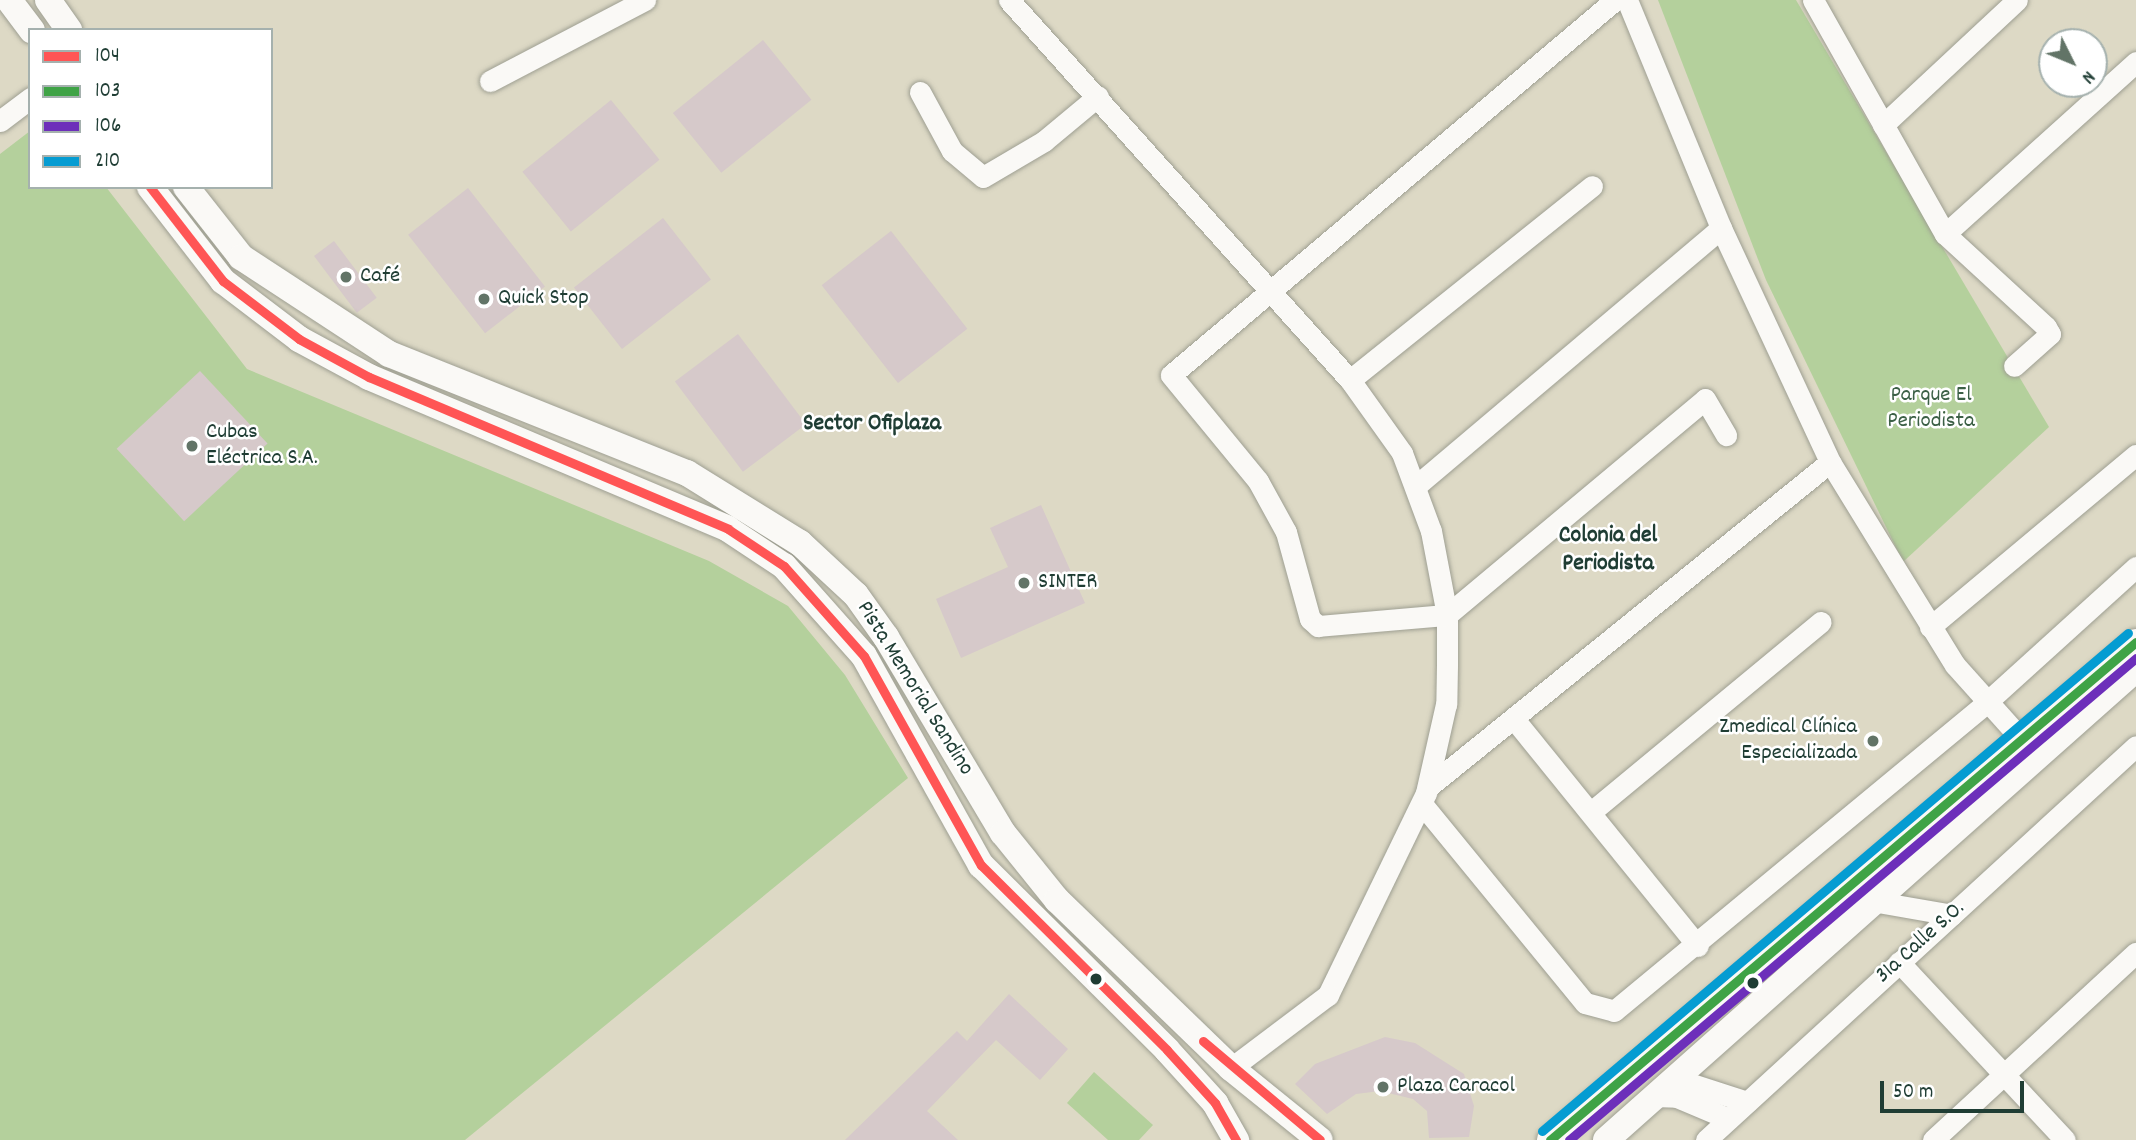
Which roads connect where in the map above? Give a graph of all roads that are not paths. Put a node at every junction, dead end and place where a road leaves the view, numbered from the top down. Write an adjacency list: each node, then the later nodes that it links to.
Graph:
1 (9, 0): 9 (main road)
2 (48, 0): 10 (main road)
3 (1009, 0): 14 (street)
4 (1615, 0): 23 (street)
5 (1627, 0): 21 (street)
6 (1813, 0): 17 (street)
7 (2017, 0): 17 (street)
8 (636, 2): 12 (street)
9 (30, 28)
10 (68, 28)
11 (2136, 62): 22 (street)
12 (490, 81)
13 (920, 92): 14 (street)
14 (1098, 96): 23 (street)
15 (28, 100): 16 (street)
16 (0, 121)
17 (1883, 125): 22 (street)
18 (1592, 186): 25 (street)
19 (152, 189): 26 (main road, Pista Memorial Sandino)
20 (188, 189): 27 (main road, Pista Memorial Sandino)
21 (1721, 228): 30 (street); 31 (street)
22 (1945, 234): 24 (street)
23 (1274, 287): 25 (street); 34 (street)
24 (2014, 366)
25 (1350, 380): 31 (street)
26 (492, 426): 27 (main road); 32 (main road, Pista Memorial Sandino)
27 (579, 430): 32 (main road); 52 (main road, Pista Memorial Sandino)
28 (1726, 435): 34 (street)
29 (2136, 455): 36 (street)
30 (1830, 463): 36 (street); 40 (street)
31 (1418, 485): 34 (street)
32 (652, 495): 58 (main road, Pista Memorial Sandino)
33 (2136, 567): 39 (street)
34 (1447, 615): 43 (street)
35 (1821, 622): 46 (street)
36 (1930, 627): 39 (street)
37 (2136, 642): 41 (main road)
38 (2136, 669): 47 (main road)
39 (1987, 702): 41 (street); 49 (street)
40 (1514, 719): 44 (street); 46 (street)
41 (2022, 740): 60 (main road)
42 (2136, 746): 48 (street, 31a Calle S.O.)
43 (1437, 752): 44 (street); 45 (street)
44 (1458, 763): 45 (street)
45 (1425, 795): 49 (street); 52 (street)
46 (1591, 812): 49 (street)
47 (1872, 901): 48 (street); 54 (main road)
48 (1952, 915): 51 (street, 31a Calle S.O.)
49 (1698, 946)
50 (2136, 953): 53 (street)
51 (1899, 962): 53 (street); 56 (street, 31a Calle S.O.)
52 (1231, 1068): 59 (main road, Pista Memorial Sandino)
53 (2004, 1074): 63 (street); 64 (street)
54 (1673, 1078): 55 (main road); 56 (street)
55 (1653, 1096): 57 (street); 61 (main road)
56 (1747, 1102): 57 (street, 31a Calle S.O.)
57 (1729, 1119): 62 (street, 31a Calle S.O.)
58 (1236, 1140)
59 (1320, 1140)
60 (1550, 1140)
61 (1606, 1140)
62 (1706, 1140)
63 (1933, 1140)
64 (2064, 1140)

